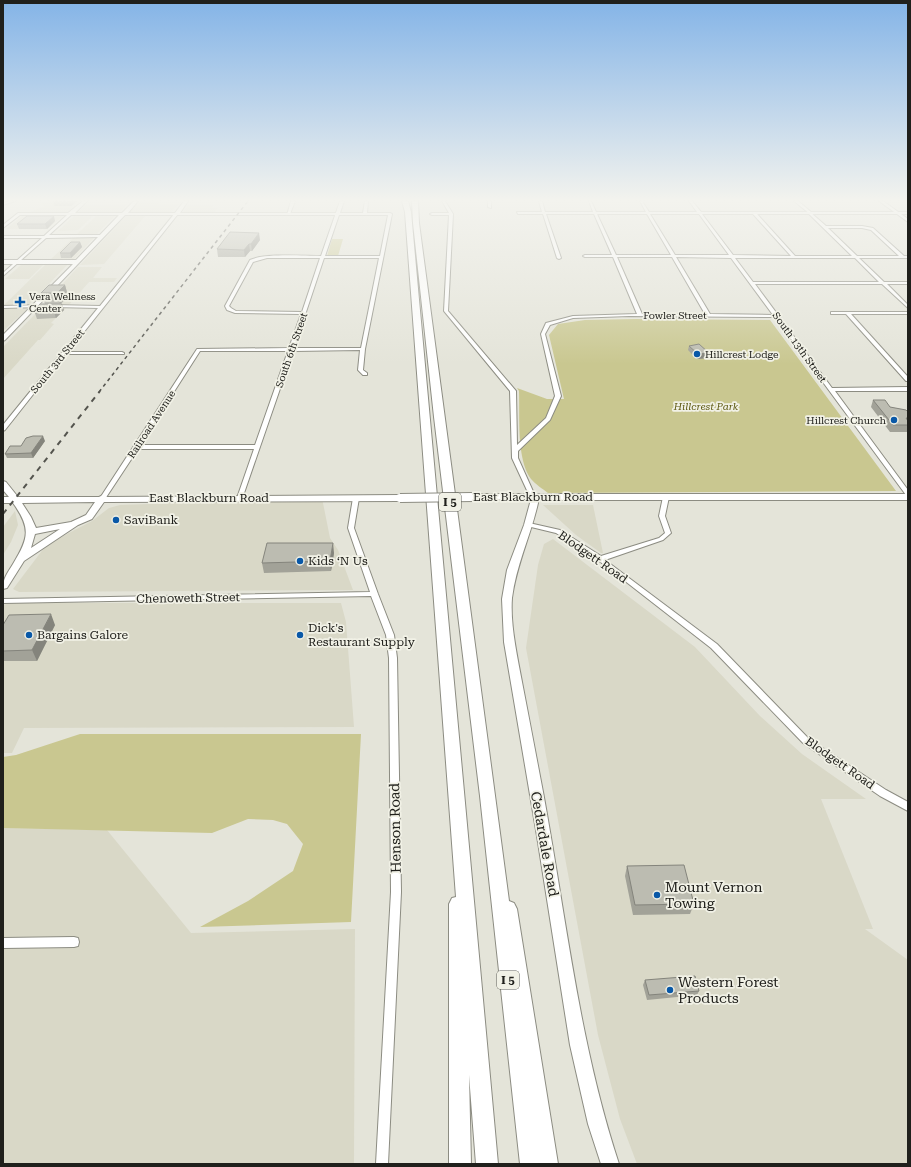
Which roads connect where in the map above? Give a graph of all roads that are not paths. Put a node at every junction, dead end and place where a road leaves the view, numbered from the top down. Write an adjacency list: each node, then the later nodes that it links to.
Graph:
1 (25, 255): 17 (street)
2 (83, 255): 18 (street)
3 (143, 255): 25 (street, South 3rd Street)
4 (411, 255): 66 (highway, I 5)
5 (420, 255): 65 (highway, I 5)
6 (449, 255): 46 (street)
7 (585, 256): 8 (street)
8 (615, 256): 9 (street); 31 (street)
9 (674, 256): 10 (street); 32 (street)
10 (734, 257): 11 (street); 20 (street, South 13th Street)
11 (794, 257): 12 (street)
12 (855, 257): 13 (street); 21 (street)
13 (906, 257)
14 (322, 258): 15 (street); 27 (street, South 6th Street); 27 (street)
15 (382, 258): 36 (street)
16 (3, 262): 17 (street)
17 (17, 262): 18 (street); 19 (street)
18 (77, 262): 24 (street)
19 (3, 275)
20 (753, 283): 21 (street); 33 (street, South 13th Street)
21 (883, 283): 22 (street); 26 (street)
22 (908, 283)
23 (3, 306): 24 (street)
24 (35, 306): 25 (street); 34 (street)
25 (101, 307): 37 (street, South 3rd Street)
26 (908, 307)
27 (304, 313): 35 (street, South 6th Street)
28 (833, 313): 29 (street)
29 (847, 313): 30 (street); 40 (street)
30 (908, 313)
31 (640, 315): 32 (street, Fowler Street); 46 (street, Fowler Street)
32 (708, 315): 33 (street, Fowler Street)
33 (777, 316): 42 (street, South 13th Street)
34 (3, 339)
35 (291, 349): 36 (street); 44 (street, Railroad Avenue); 45 (street, South 6th Street)
36 (363, 349): 39 (street)
37 (64, 353): 38 (street); 43 (street, South 3rd Street)
38 (122, 353)
39 (365, 374)
40 (908, 380)
41 (908, 389): 42 (street)
42 (831, 390): 48 (street, South 13th Street)
43 (4, 427)
44 (137, 447): 45 (street); 51 (street, Railroad Avenue)
45 (258, 447): 52 (street, South 6th Street)
46 (515, 450): 54 (street)
47 (3, 484): 56 (street)
48 (908, 494)
49 (666, 497): 50 (street, East Blackburn Road); 54 (street, East Blackburn Road); 60 (street)
50 (908, 497)
51 (103, 498): 52 (street, East Blackburn Road); 56 (street, East Blackburn Road); 57 (street)
52 (240, 498): 53 (street, East Blackburn Road)
53 (356, 498): 54 (street, East Blackburn Road, bridge); 63 (street, Henson Road)
54 (534, 498): 58 (street)
55 (3, 500): 56 (street, East Blackburn Road)
56 (14, 500): 59 (street)
57 (75, 523): 59 (street); 61 (street)
58 (528, 524): 60 (street, Blodgett Road); 75 (street, Cedardale Road)
59 (31, 532): 61 (street)
60 (600, 559): 67 (street, Blodgett Road)
61 (18, 561): 62 (street)
62 (3, 586)
63 (374, 594): 64 (street, Chenoweth Street); 70 (street, Henson Road)
64 (3, 601)
65 (488, 796): 73 (highway, I 5); 74 (highway)
66 (456, 803): 71 (highway); 72 (highway, I 5)
67 (908, 807)
68 (74, 942): 69 (street)
69 (3, 943)
70 (382, 1164)
71 (460, 1164)
72 (487, 1164)
73 (530, 1164)
74 (547, 1164)
75 (610, 1164)

